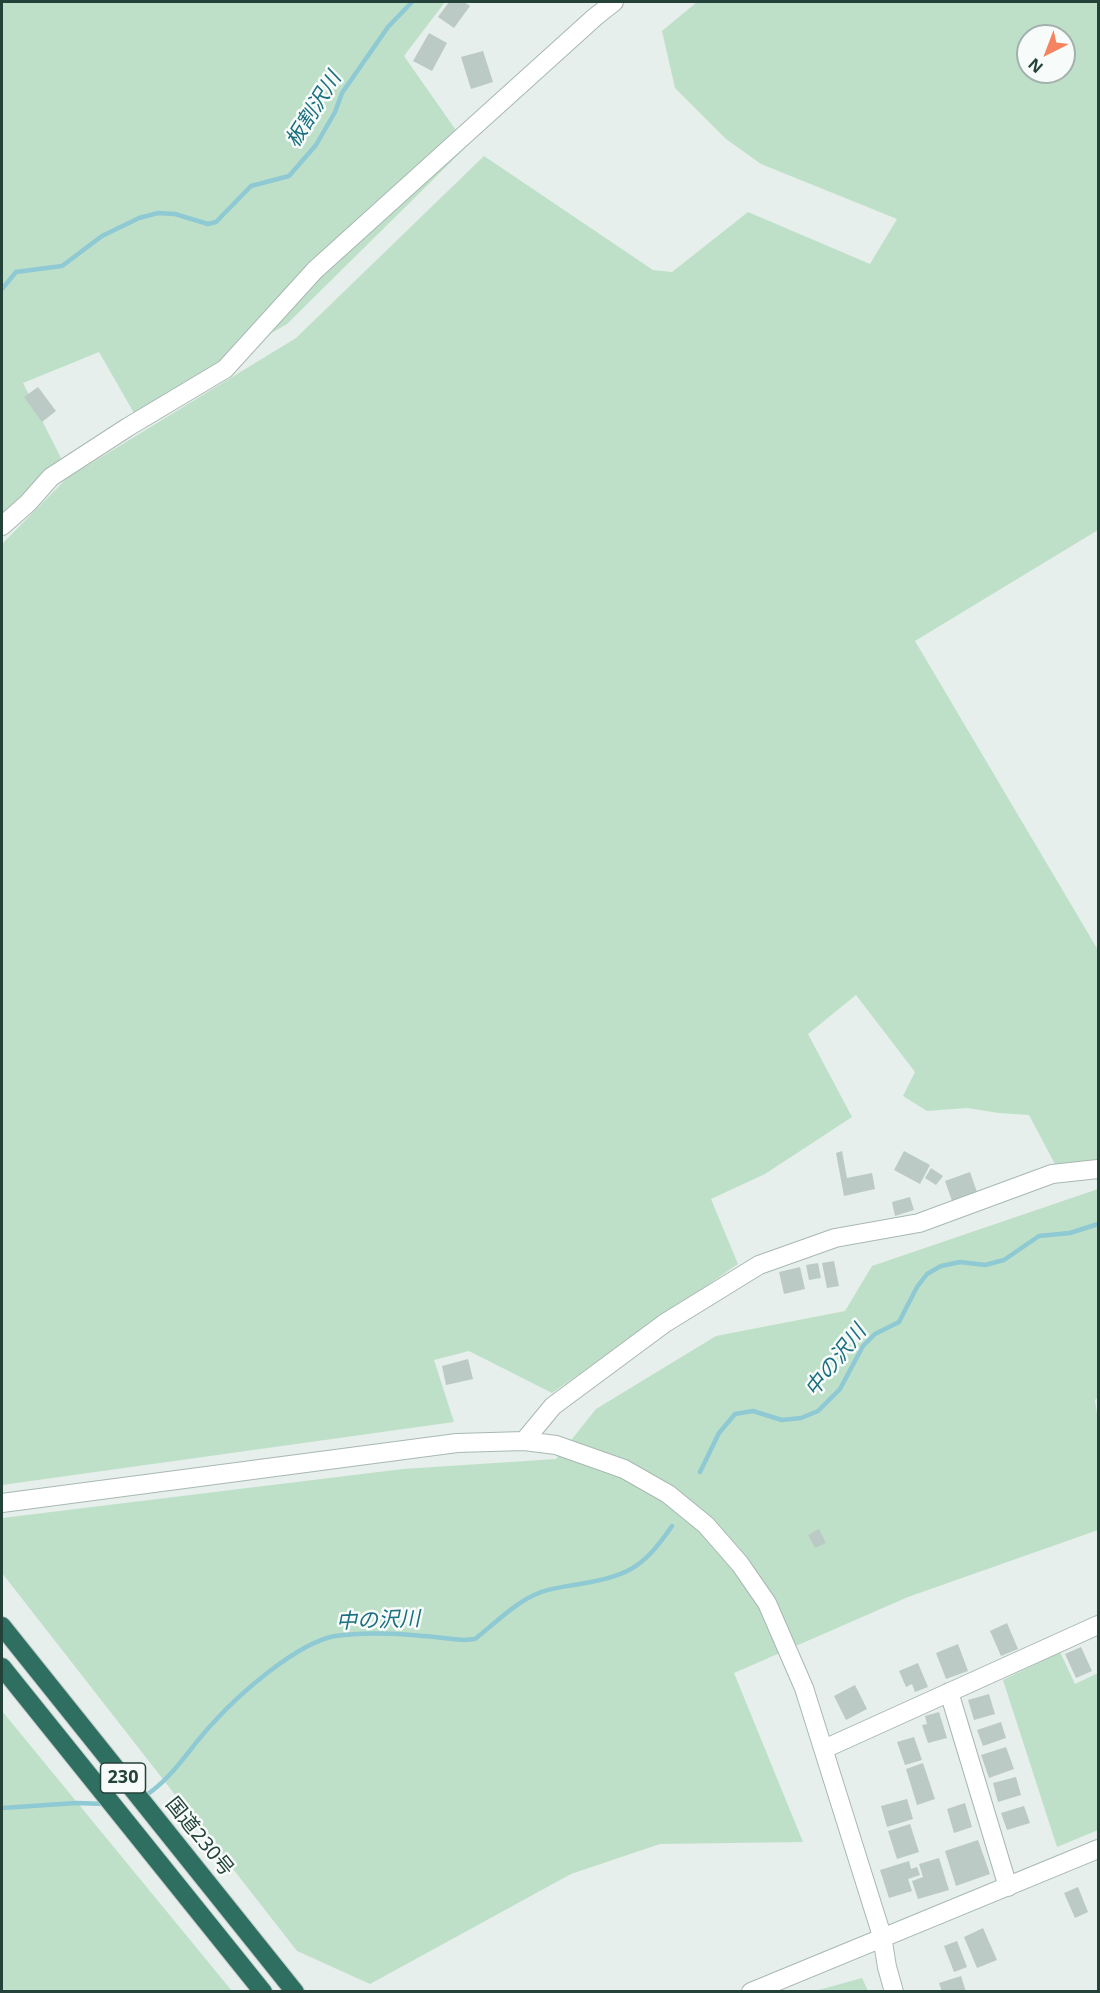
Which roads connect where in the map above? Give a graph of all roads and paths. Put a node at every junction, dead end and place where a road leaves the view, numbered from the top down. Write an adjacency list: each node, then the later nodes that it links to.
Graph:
1 (614, 2): 2 (street)
2 (2, 526)
3 (1098, 1169): 4 (street)
4 (524, 1441): 5 (street); 10 (street)
5 (2, 1503)
6 (1098, 1625): 9 (street)
7 (2, 1626): 15 (highway, 国道230号 / 230)
8 (2, 1667): 14 (highway, 230)
9 (949, 1692): 10 (street); 12 (street)
10 (824, 1749): 13 (street)
11 (1098, 1849): 12 (street)
12 (1008, 1887): 13 (street)
13 (882, 1936): 16 (street); 17 (street)
14 (263, 1992)
15 (294, 1992)
16 (751, 1992)
17 (894, 1992)

